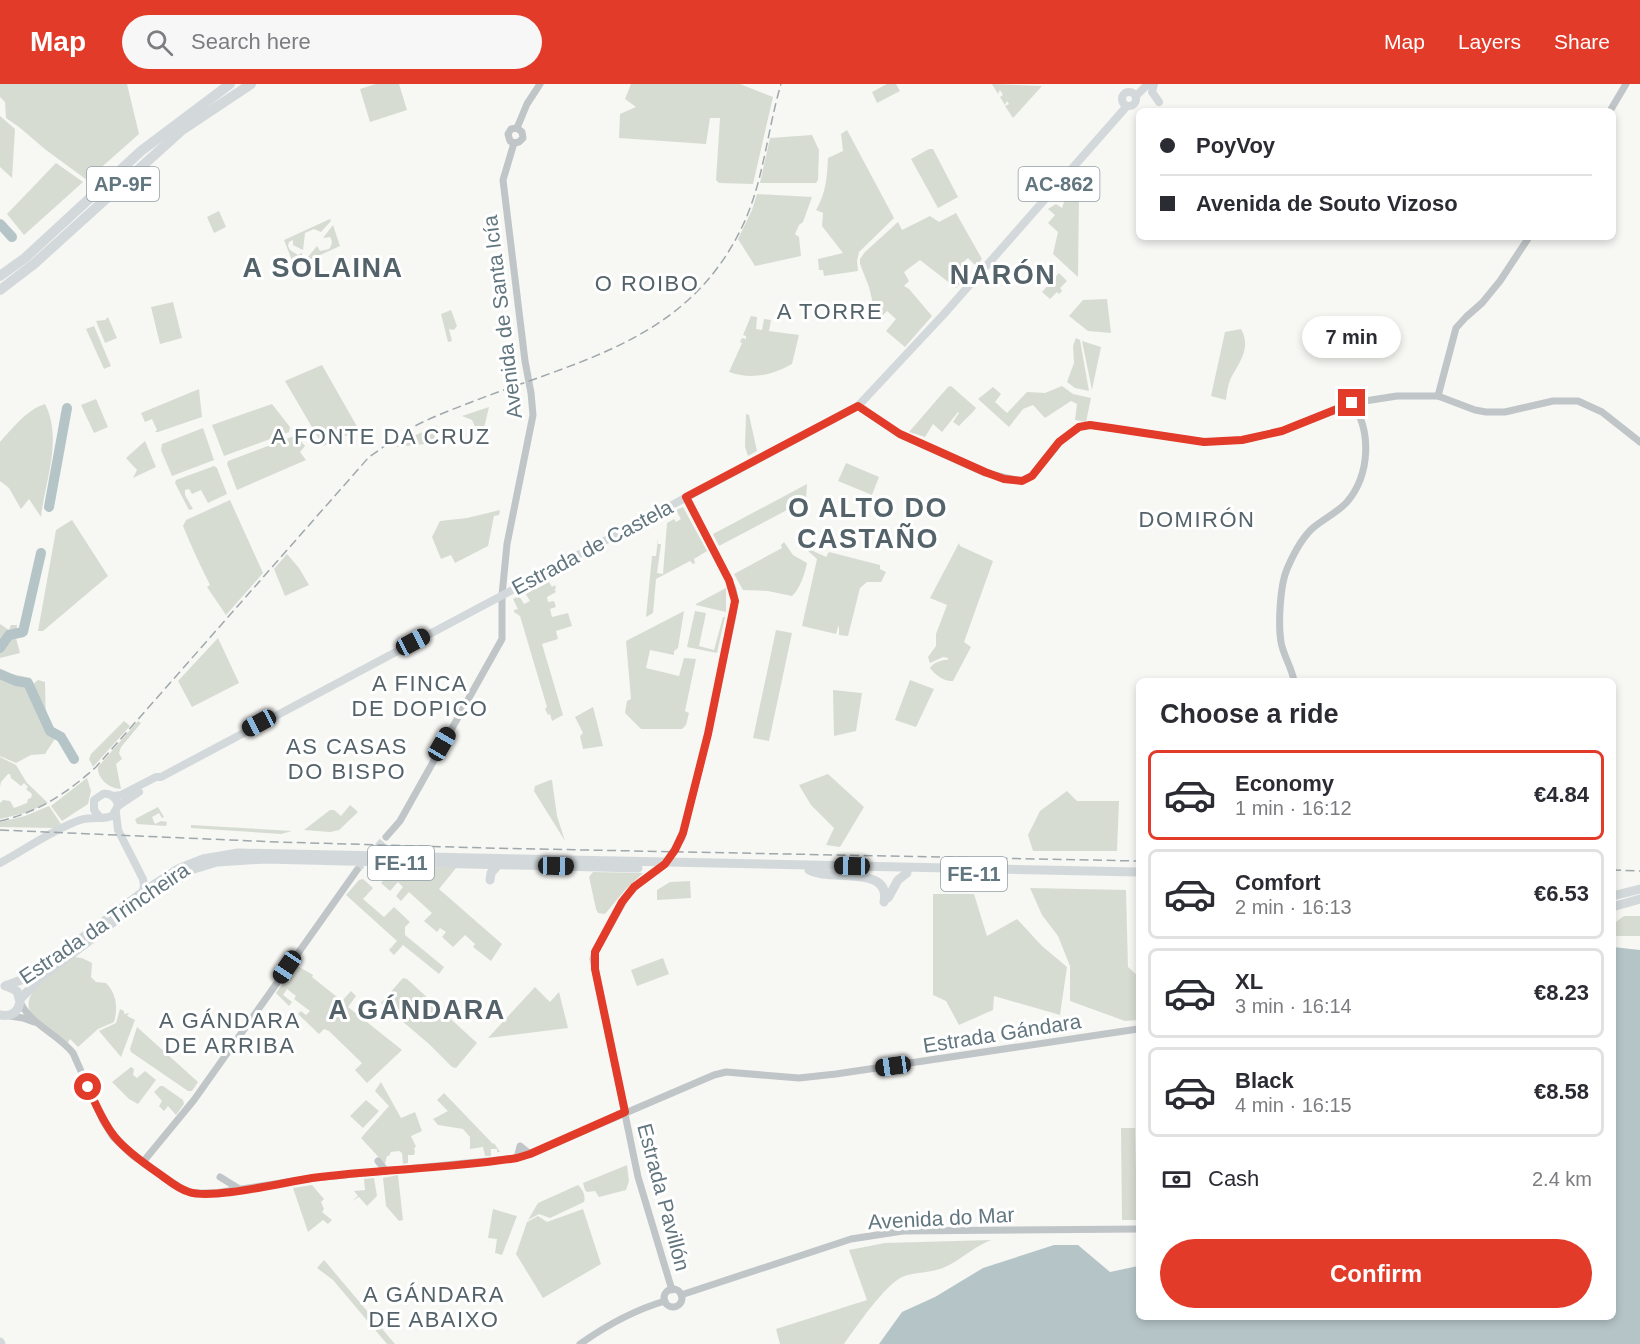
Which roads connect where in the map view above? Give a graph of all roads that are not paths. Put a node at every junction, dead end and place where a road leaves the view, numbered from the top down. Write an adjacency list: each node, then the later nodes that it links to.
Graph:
1 (230, 84): 10 (highway, AP-9F)
2 (251, 84): 11 (highway, AP-9F)
3 (540, 84): 17 (street, Avenida de Santa Icía)
4 (1148, 84): 14 (main road, Estrada de Castela / AC-862)
5 (1154, 84): 7 (main road)
6 (1626, 84): 8 (street)
7 (1159, 102)
8 (1612, 108)
9 (1527, 240): 12 (street)
10 (0, 276)
11 (0, 290)
12 (1438, 396): 13 (street); 15 (street)
13 (1352, 403): 14 (street); 18 (street)
14 (858, 406): 16 (main road, Estrada de Castela / AC-862)
15 (1640, 442)
16 (686, 497): 17 (main road, Estrada de Castela / AC-862); 50 (street, Estrada Pavillón)
17 (502, 595): 19 (main road, Estrada de Castela / AC-862); 26 (street, Avenida de Santa Icía)
18 (1293, 678)
19 (161, 777): 20 (main road, AC-862); 22 (main road, AC-862)
20 (113, 796): 21 (main road, AC-862); 22 (main road)
21 (93, 806): 23 (main road); 24 (main road)
22 (117, 809): 23 (main road, AC-862); 25 (main road)
23 (102, 817): 24 (main road); 25 (main road)
24 (77, 821): 28 (main road)
25 (118, 830): 35 (main road)
26 (386, 837)
27 (264, 859): 29 (highway); 30 (highway, Estrada da Trincheira / FE-11); 44 (highway, Estrada da Trincheira / FE-11)
28 (0, 863)
29 (279, 864)
30 (498, 865): 33 (highway, Estrada da Trincheira / FE-11); 38 (highway)
31 (178, 869): 34 (highway, Estrada da Trincheira / FE-11); 35 (main road); 40 (highway, Estrada da Trincheira / FE-11)
32 (357, 870): 53 (street)
33 (809, 870): 36 (highway, Estrada da Trincheira / FE-11); 36 (highway)
34 (1136, 872)
35 (140, 873): 40 (main road); 44 (main road)
36 (907, 873): 37 (highway, Estrada da Trincheira / FE-11)
37 (1136, 878)
38 (490, 880)
39 (1640, 889): 41 (highway)
40 (144, 891): 44 (highway, Estrada da Trincheira / FE-11)
41 (1616, 895)
42 (1640, 899): 43 (highway)
43 (1616, 906)
44 (116, 916): 45 (highway, Estrada da Trincheira / FE-11); 46 (highway, Estrada da Trincheira / FE-11)
45 (2, 986): 46 (highway, FE-11)
46 (20, 1001): 47 (highway, FE-11); 48 (street)
47 (3, 1016): 48 (street)
48 (37, 1024): 53 (street)
49 (1136, 1029): 50 (street, Estrada Gándara)
50 (625, 1112): 51 (street, Estrada Gándara); 63 (street, Estrada Pavillón)
51 (530, 1154): 52 (street, Estrada Gándara); 52 (street)
52 (517, 1158): 54 (street, Estrada Gándara)
53 (142, 1162): 57 (street)
54 (386, 1171): 55 (street, Estrada Gándara); 55 (street)
55 (374, 1172): 58 (street, Estrada Gándara)
56 (224, 1182): 58 (street); 59 (street); 61 (street)
57 (179, 1187): 60 (street); 60 (street)
58 (241, 1190): 59 (street, Estrada Gándara)
59 (227, 1192): 61 (street, Estrada Gándara)
60 (191, 1193): 61 (street, Estrada Gándara)
61 (215, 1193)
62 (1136, 1229): 64 (street, Avenida do Mar)
63 (672, 1290): 64 (street); 65 (street)
64 (681, 1295): 65 (street)
65 (665, 1301): 66 (street)
66 (580, 1344)

